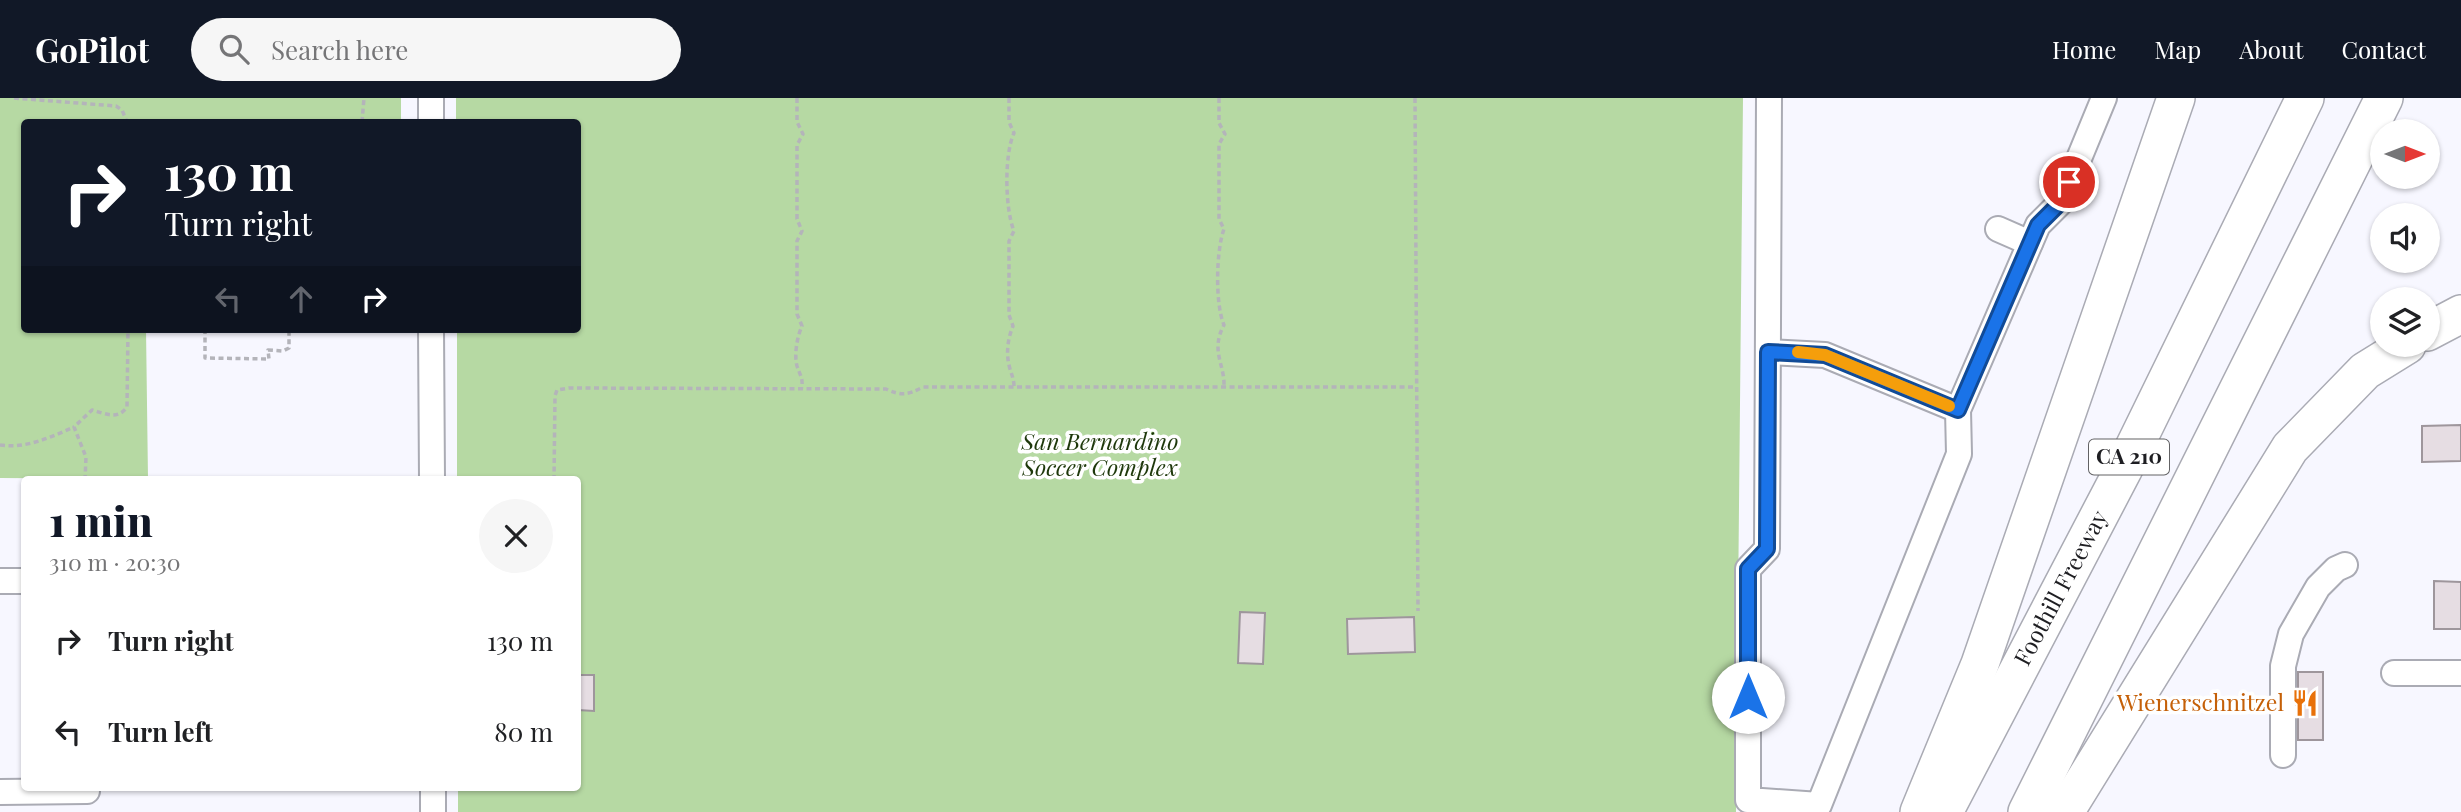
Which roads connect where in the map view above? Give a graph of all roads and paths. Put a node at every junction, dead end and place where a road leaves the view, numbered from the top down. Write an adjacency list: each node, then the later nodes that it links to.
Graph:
1 (14, 98): 13 (path)
2 (364, 98): 14 (path)
3 (431, 98): 15 (street)
4 (797, 98): 29 (path)
5 (1009, 98): 26 (path)
6 (1219, 98): 27 (path)
7 (1415, 98): 28 (path)
8 (1769, 98): 24 (street)
9 (2104, 98): 17 (street)
10 (2176, 98): 48 (highway)
11 (2305, 98): 49 (highway, Foothill Freeway / CA 210)
12 (2384, 98): 50 (highway, CA 210)
13 (126, 119)
14 (362, 119)
15 (431, 119)
16 (1998, 229): 17 (street)
17 (2030, 243): 30 (street)
18 (2461, 314): 19 (highway)
19 (2440, 325)
20 (128, 333): 31 (path)
21 (205, 333): 22 (path)
22 (289, 333)
23 (432, 333): 34 (street)
24 (1768, 352): 30 (street); 46 (street)
25 (2388, 357): 51 (highway)
26 (1014, 387): 27 (path); 29 (path)
27 (1224, 387): 28 (path)
28 (1416, 387): 39 (path)
29 (802, 388): 35 (path)
30 (1958, 410): 46 (street)
31 (74, 427): 32 (path); 33 (path)
32 (0, 445)
33 (85, 476)
34 (432, 476)
35 (554, 476)
36 (2345, 565): 42 (street)
37 (0, 581): 38 (street)
38 (21, 581)
39 (1418, 611)
40 (2394, 673): 41 (street)
41 (2461, 673)
42 (2283, 755)
43 (433, 791): 47 (street)
44 (0, 792): 45 (street)
45 (87, 797)
46 (1798, 808)
47 (433, 812)
48 (1919, 812)
49 (1944, 812)
50 (2027, 812)
51 (2065, 812)

